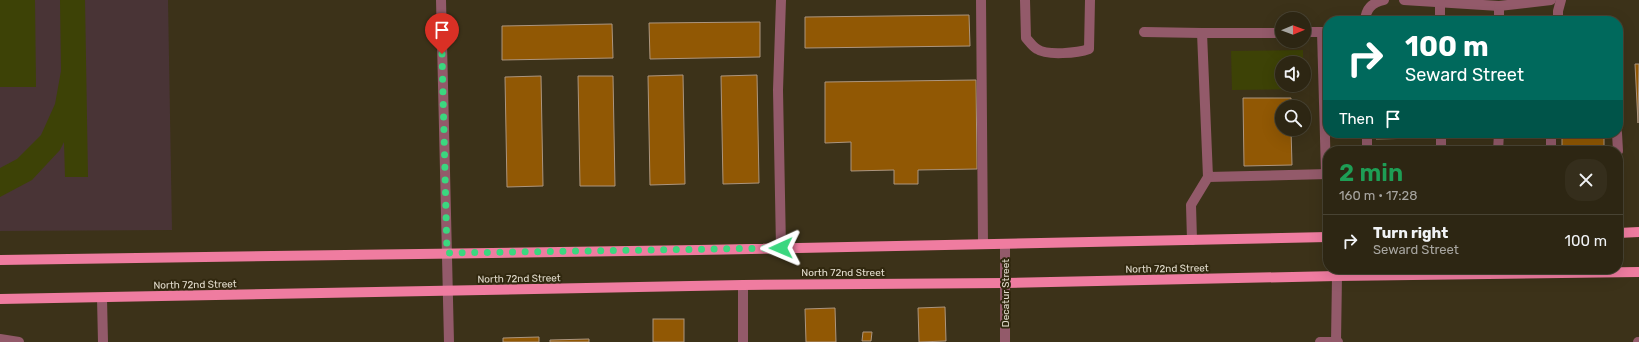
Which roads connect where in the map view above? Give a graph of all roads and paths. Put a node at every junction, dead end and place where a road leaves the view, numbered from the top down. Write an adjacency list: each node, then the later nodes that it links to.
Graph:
1 (441, 0): 30 (street)
2 (781, 0): 29 (street)
3 (981, 0): 27 (street)
4 (1025, 0): 5 (street)
5 (1090, 0)
6 (1384, 0): 12 (street)
7 (1404, 0): 10 (street)
8 (1551, 0): 11 (street)
9 (1561, 0): 15 (street)
10 (1440, 2): 11 (street); 13 (street)
11 (1499, 6): 14 (street)
12 (1366, 16)
13 (1440, 16)
14 (1499, 16)
15 (1558, 16)
16 (1144, 32): 19 (street)
17 (1275, 32): 19 (street)
18 (1311, 32): 20 (street)
19 (1202, 33): 22 (street)
20 (1323, 60)
21 (1323, 174): 22 (street)
22 (1208, 177): 26 (street)
23 (1639, 232): 24 (main road)
24 (1623, 233)
25 (1323, 237): 26 (main road)
26 (1192, 240): 28 (main road)
27 (983, 244): 28 (main road); 29 (main road)
28 (1004, 244): 36 (street, Decatur Street)
29 (781, 248): 30 (main road)
30 (447, 253): 31 (main road); 38 (street)
31 (0, 260)
32 (1323, 272): 36 (main road, North 72nd Street)
33 (1623, 272): 34 (main road, North 72nd Street)
34 (1639, 272)
35 (1338, 274): 48 (street)
36 (1004, 283): 37 (main road, North 72nd Street); 46 (street, Decatur Street)
37 (743, 285): 38 (main road, North 72nd Street); 45 (street)
38 (448, 292): 39 (main road, North 72nd Street); 44 (street)
39 (102, 298): 40 (main road, North 72nd Street); 43 (street)
40 (0, 299)
41 (0, 339): 42 (street)
42 (18, 342)
43 (103, 342)
44 (449, 342)
45 (744, 342)
46 (1005, 342)
47 (1320, 342): 48 (street)
48 (1336, 342)

